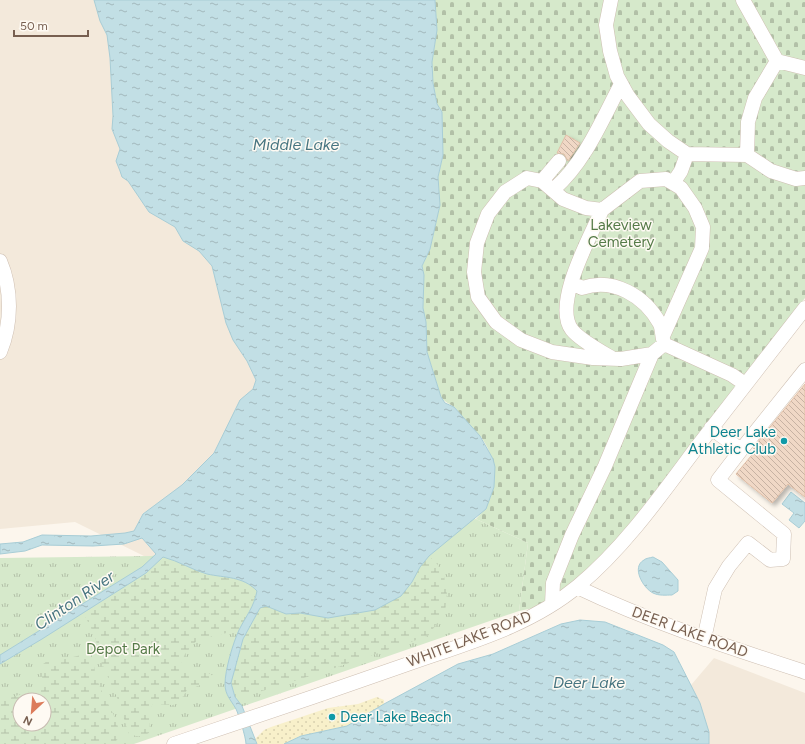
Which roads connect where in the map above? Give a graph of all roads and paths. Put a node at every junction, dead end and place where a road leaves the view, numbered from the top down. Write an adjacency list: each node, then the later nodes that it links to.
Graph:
1 (611, 0): 5 (street)
2 (743, 0): 3 (street)
3 (777, 61): 4 (street); 7 (street)
4 (805, 68)
5 (621, 84): 6 (street); 12 (street)
6 (687, 154): 7 (street); 11 (street)
7 (748, 155): 9 (street)
8 (559, 161): 10 (street)
9 (805, 178)
10 (542, 181): 12 (street); 20 (street)
11 (673, 183): 13 (street); 17 (street)
12 (554, 189): 13 (street)
13 (602, 210): 15 (street)
14 (0, 261): 18 (street)
15 (572, 283): 17 (street); 20 (street)
16 (805, 308): 22 (street, WHITE LAKE ROAD)
17 (663, 340): 19 (street); 22 (street)
18 (0, 352)
19 (652, 354): 20 (street); 26 (street)
20 (613, 359)
21 (805, 370): 24 (street)
22 (745, 384): 23 (street, WHITE LAKE ROAD)
23 (711, 428): 24 (street); 25 (street, WHITE LAKE ROAD)
24 (741, 450): 27 (street)
25 (577, 587): 26 (street, WHITE LAKE ROAD); 27 (street, DEER LAKE ROAD)
26 (552, 604): 29 (street, WHITE LAKE ROAD)
27 (704, 639): 28 (street, DEER LAKE ROAD)
28 (805, 672)
29 (174, 744)

